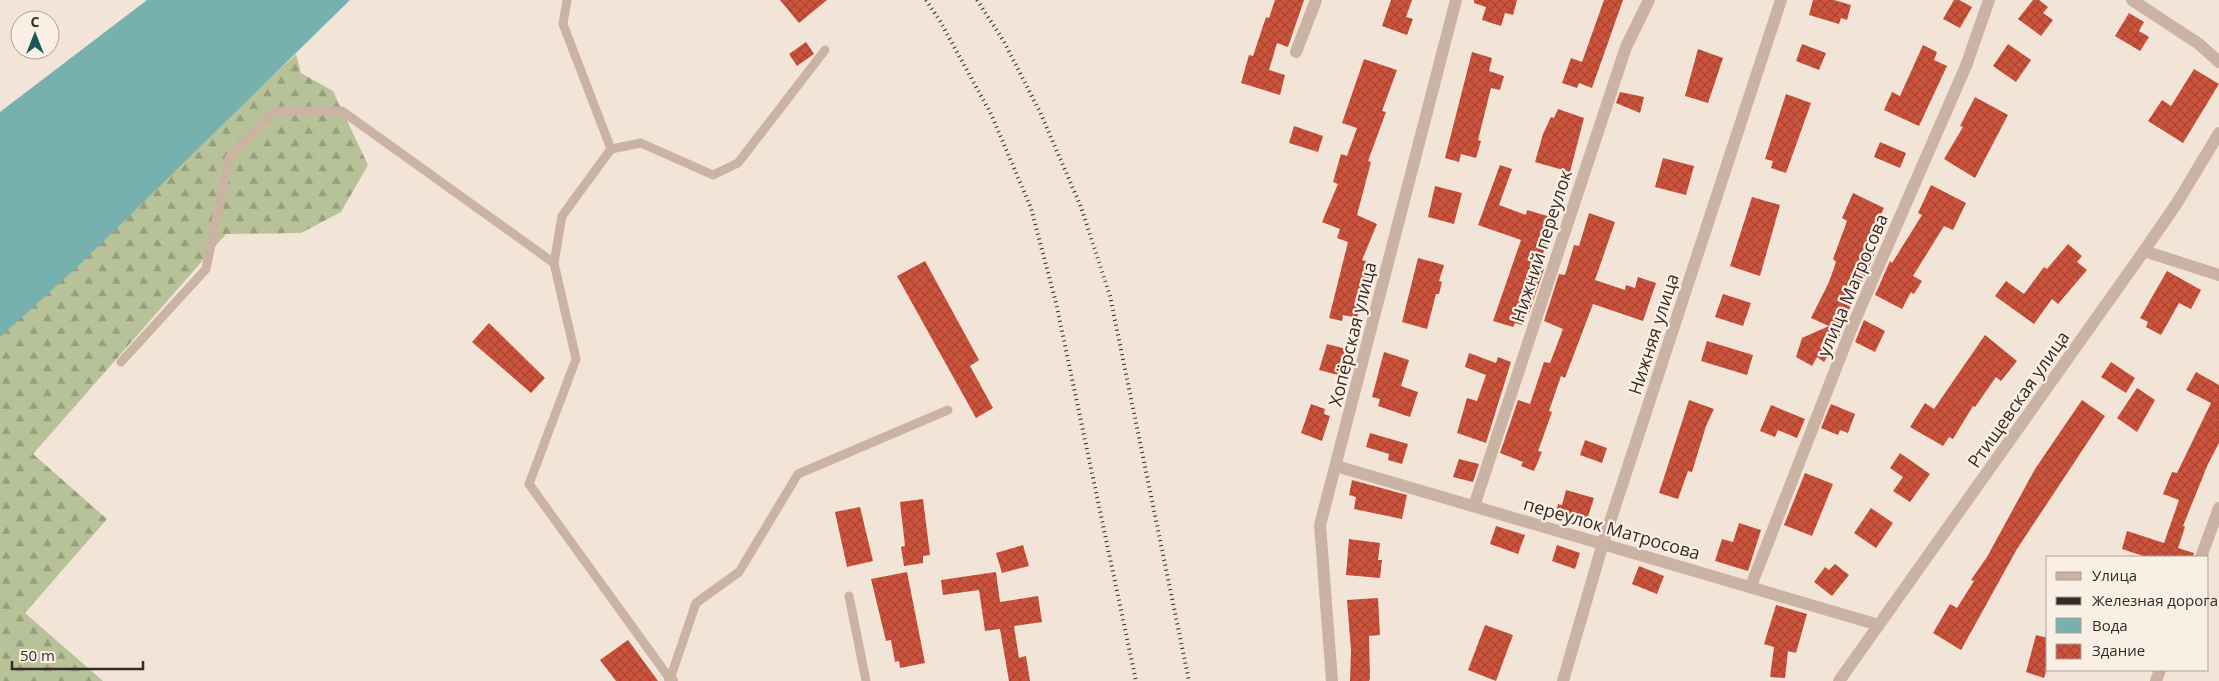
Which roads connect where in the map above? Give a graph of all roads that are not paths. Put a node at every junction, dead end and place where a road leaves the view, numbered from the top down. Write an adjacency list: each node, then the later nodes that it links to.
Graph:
1 (567, 0): 12 (lane)
2 (1316, 0): 9 (street)
3 (1456, 0): 18 (street, Хопёрская улица)
4 (1648, 0): 19 (street, Нижний переулок)
5 (1782, 0): 21 (street, Нижняя улица)
6 (1989, 0): 23 (street, улица Матросова)
7 (2132, 0): 10 (street)
8 (824, 50): 12 (lane)
9 (1296, 52)
10 (2219, 62)
11 (2219, 133): 13 (street, Ртищевская улица)
12 (611, 149): 14 (lane)
13 (2144, 251): 15 (street); 25 (street, Ртищевская улица)
14 (554, 263): 16 (lane); 26 (lane)
15 (2219, 275)
16 (121, 362)
17 (948, 410): 26 (lane)
18 (1336, 466): 19 (street, переулок Матросова); 28 (street, Хопёрская улица)
19 (1474, 506): 21 (street, переулок Матросова)
20 (2219, 508): 22 (street)
21 (1603, 543): 23 (street, переулок Матросова); 29 (street, Нижняя улица)
22 (2201, 556)
23 (1752, 586): 25 (street, переулок Матросова)
24 (849, 596): 27 (lane)
25 (1879, 625): 30 (street, Ртищевская улица)
26 (671, 680)
27 (866, 681)
28 (1332, 681)
29 (1562, 681)
30 (1839, 681)

